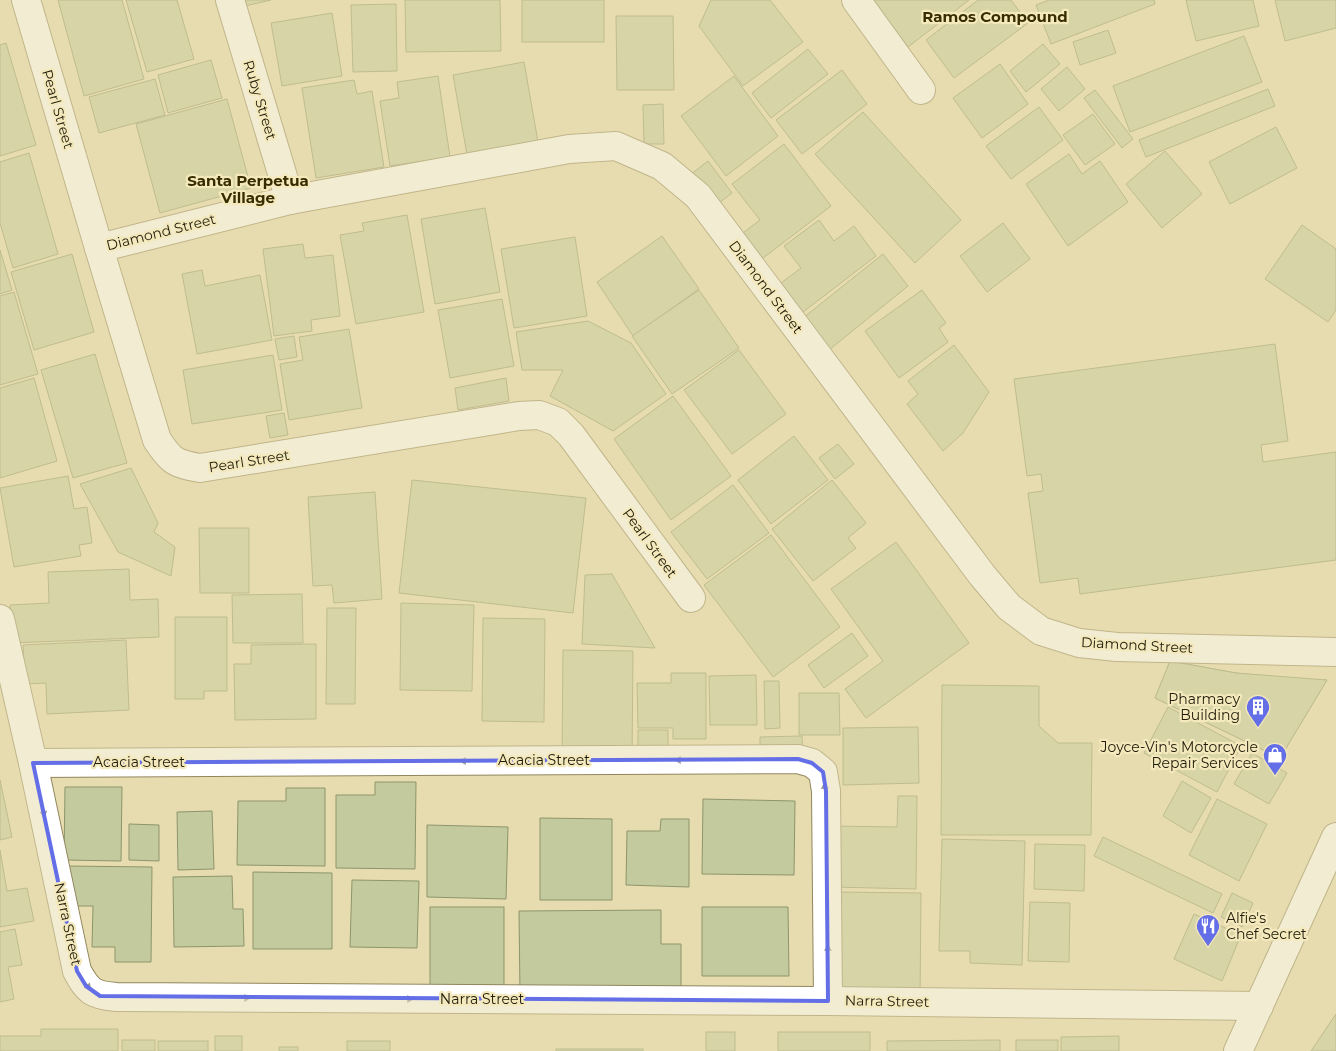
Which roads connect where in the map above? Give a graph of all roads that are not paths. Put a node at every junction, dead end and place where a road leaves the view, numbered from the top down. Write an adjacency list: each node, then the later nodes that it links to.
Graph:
1 (26, 0): 6 (street, Pearl Street)
2 (230, 0): 5 (street, Ruby Street)
3 (856, 0): 4 (street)
4 (921, 90)
5 (290, 200): 6 (street, Diamond Street); 9 (street, Diamond Street)
6 (99, 248): 7 (street, Pearl Street)
7 (690, 598)
8 (0, 619): 10 (street, Narra Street)
9 (1336, 652)
10 (33, 763): 12 (street, Narra Street, one-way to 12); 12 (street, Acacia Street, one-way to 10)
11 (1336, 837): 13 (street)
12 (828, 1001): 13 (street, Narra Street)
13 (1259, 1006): 14 (street)
14 (1238, 1051)

